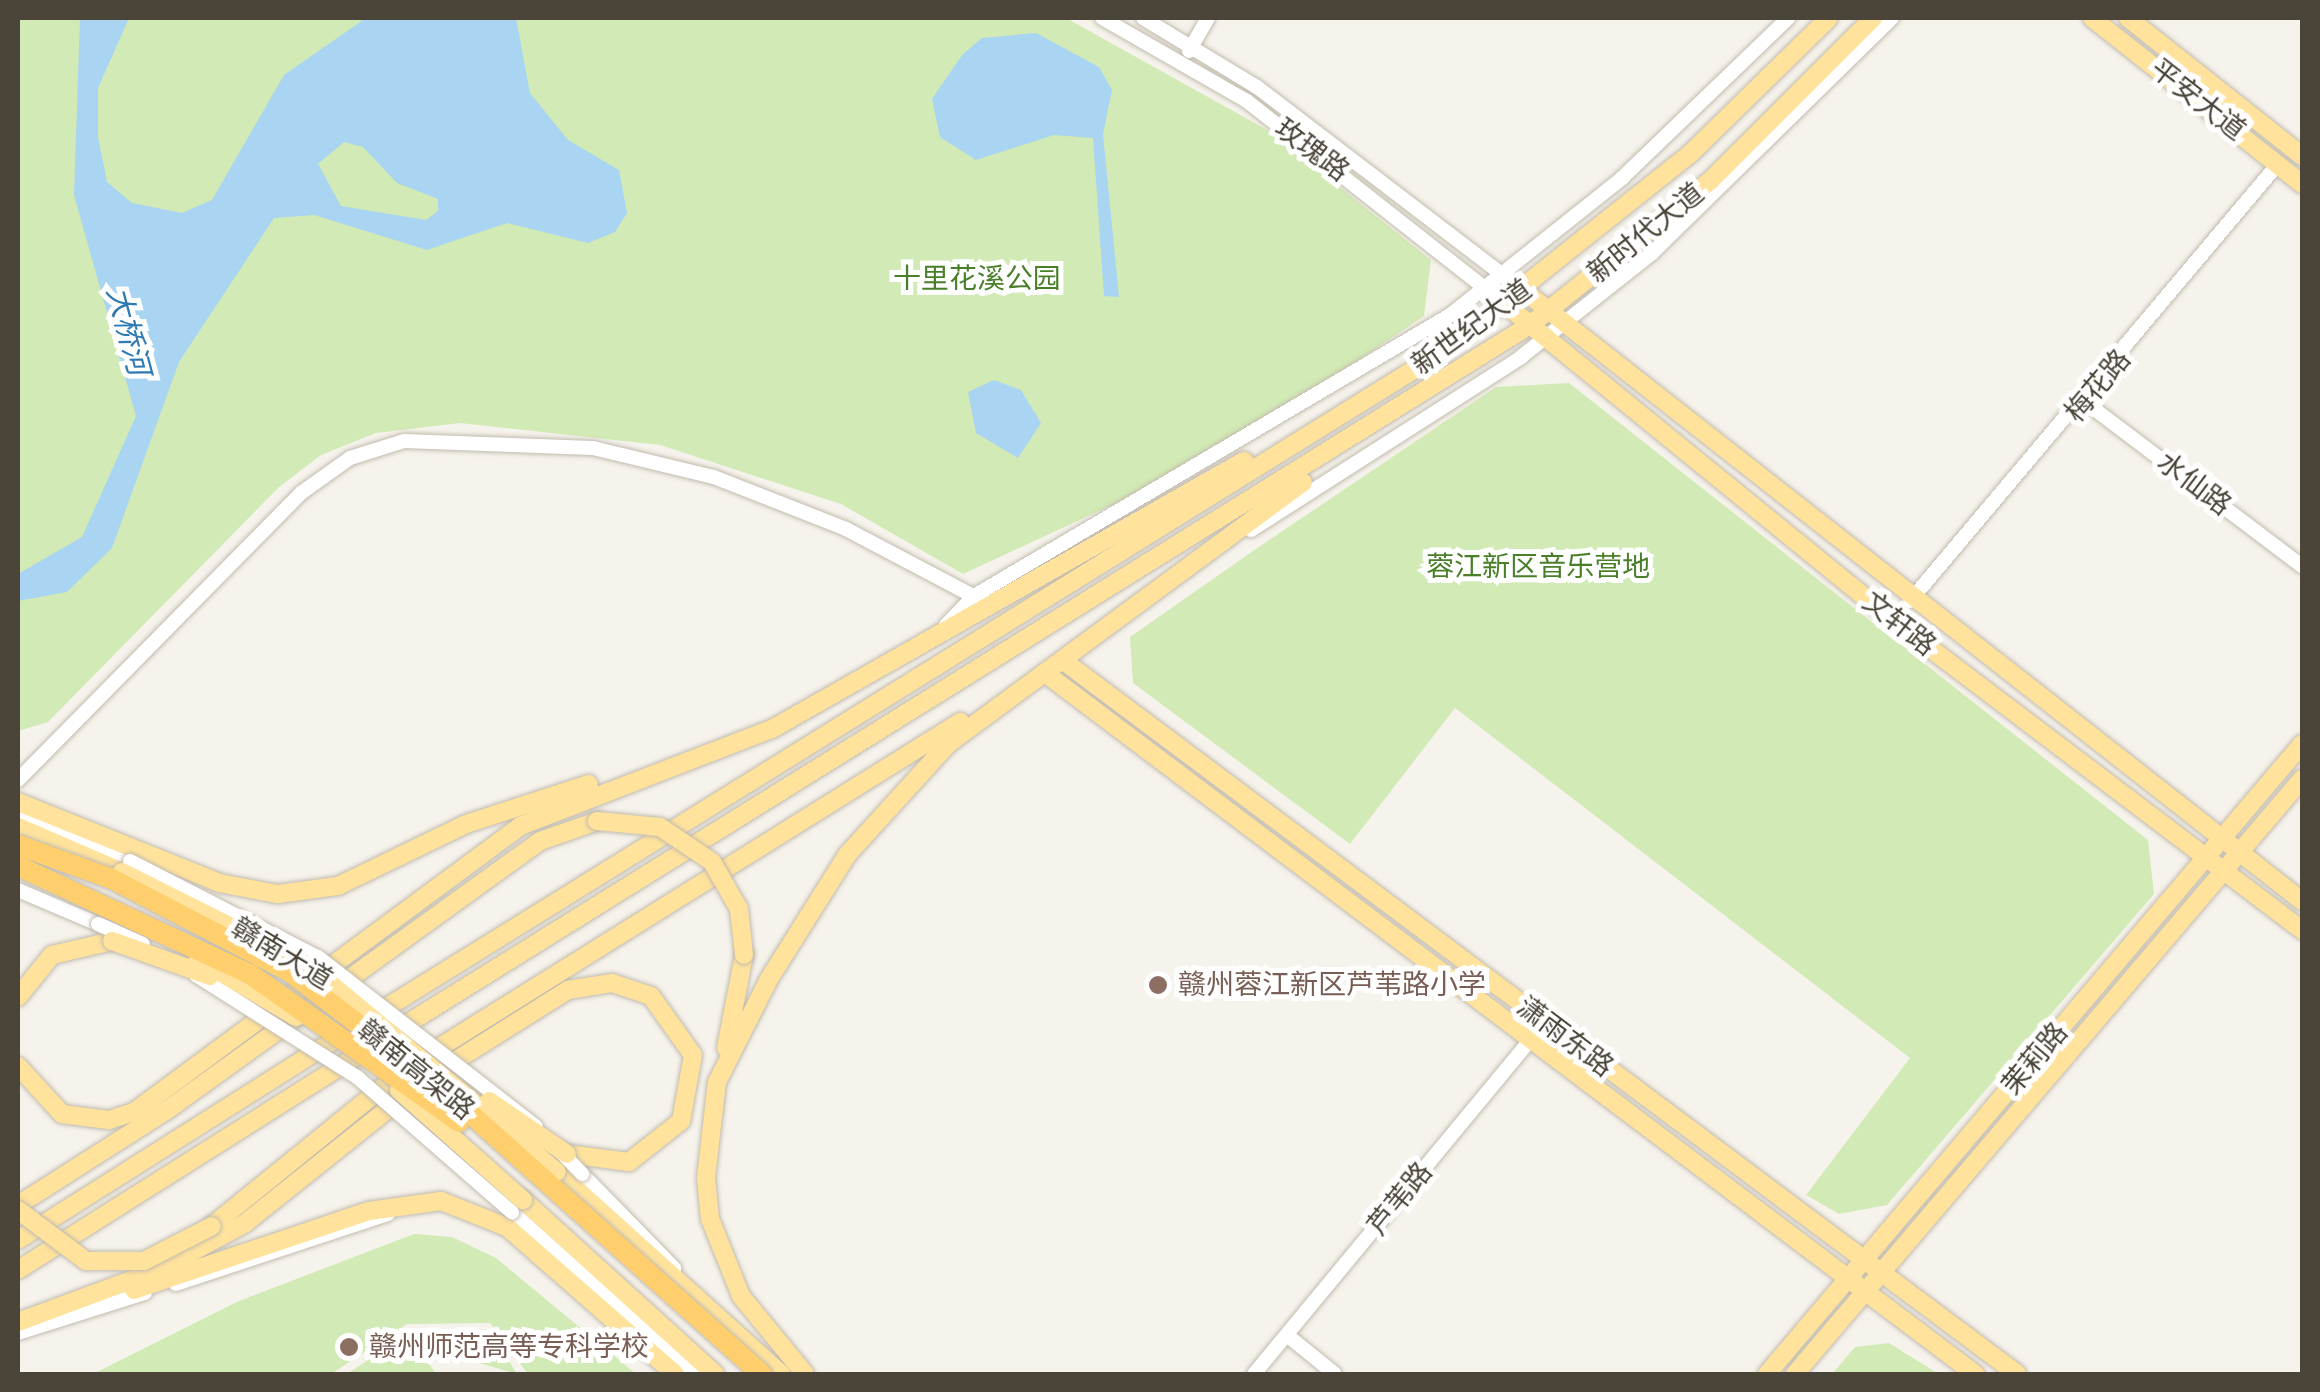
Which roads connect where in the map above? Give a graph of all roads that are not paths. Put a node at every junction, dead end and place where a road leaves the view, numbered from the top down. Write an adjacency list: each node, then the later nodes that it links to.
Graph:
1 (1102, 18): 11 (street, 玫瑰路)
2 (1142, 18): 10 (street, 玫瑰路)
3 (1208, 18): 10 (street)
4 (1788, 18): 15 (street)
5 (1829, 18): 17 (main road, 新世纪大道)
6 (1874, 18): 19 (main road, 新时代大道)
7 (1892, 18): 19 (street)
8 (2092, 18): 13 (main road, 平安大道)
9 (2128, 18): 12 (main road, 平安大道)
10 (1192, 45): 11 (street); 15 (street, 玫瑰路)
11 (1183, 60): 16 (street, 玫瑰路)
12 (2302, 156)
13 (2278, 164): 14 (main road, 平安大道); 23 (street, 梅花路)
14 (2302, 184)
15 (1503, 275): 16 (street); 17 (street, 玫瑰路)
16 (1485, 288): 18 (street, 玫瑰路); 27 (street)
17 (1524, 291): 18 (main road, 新世纪大道); 19 (main road, 文轩路)
18 (1506, 305): 20 (main road, 文轩路); 22 (main road, 新世纪大道)
19 (1555, 318): 20 (main road, 新时代大道); 21 (street); 28 (main road, 文轩路)
20 (1530, 325): 21 (main road, 文轩路); 24 (main road, 新时代大道)
21 (1546, 338): 26 (street); 44 (main road, 文轩路)
22 (1378, 392): 27 (main road); 32 (main road)
23 (2085, 402): 25 (street, 水仙路); 28 (street, 梅花路)
24 (1390, 414): 26 (main road); 66 (main road)
25 (2302, 566)
26 (1192, 568): 30 (main road)
27 (982, 601): 29 (main road); 36 (street)
28 (1910, 601): 41 (main road, 文轩路)
29 (936, 636): 32 (main road); 35 (main road)
30 (1066, 662): 31 (main road); 57 (main road, 潇雨东路)
31 (1046, 673): 33 (main road); 58 (main road, 潇雨东路)
32 (895, 696): 64 (main road)
33 (996, 702): 60 (main road); 63 (main road, bridge)
34 (2302, 744): 41 (main road, 茉莉路)
35 (668, 766): 45 (main road); 59 (main road)
36 (18, 780)
37 (2302, 780): 43 (main road, 茉莉路)
38 (18, 802): 45 (main road)
39 (18, 811): 45 (street)
40 (18, 827): 45 (main road, 赣南大道)
41 (2220, 839): 43 (main road, 文轩路); 44 (main road, 茉莉路)
42 (18, 845): 79 (highway, 赣南高架路, bridge)
43 (2240, 855): 47 (main road, 茉莉路); 50 (main road, 文轩路)
44 (2204, 858): 47 (main road, 文轩路); 65 (main road, 茉莉路)
45 (129, 860): 56 (main road, 赣南大道, bridge); 61 (street, bridge)
46 (18, 866): 78 (highway, 赣南高架路, bridge)
47 (2224, 873): 52 (main road, 文轩路); 67 (main road, 茉莉路)
48 (18, 878): 51 (main road, 赣南大道)
49 (18, 890): 51 (street)
50 (2302, 901)
51 (101, 918): 53 (street, bridge); 55 (main road, 赣南大道, bridge)
52 (2302, 930)
53 (172, 960): 54 (main road, bridge); 55 (main road, bridge); 62 (street, bridge)
54 (18, 996)
55 (294, 1015): 62 (main road, 赣南大道, bridge)
56 (382, 1021): 61 (main road, bridge); 80 (main road, 赣南大道, bridge)
57 (1545, 1022): 58 (street, 芦苇路); 65 (main road, 潇雨东路)
58 (1532, 1038): 68 (main road, 潇雨东路); 73 (street, 芦苇路)
59 (18, 1066)
60 (717, 1082): 63 (main road, bridge); 82 (main road)
61 (562, 1151): 70 (main road); 81 (street, bridge)
62 (518, 1206): 76 (street); 77 (main road, 赣南大道)
63 (18, 1207)
64 (18, 1240)
65 (1864, 1261): 67 (main road, 潇雨东路); 68 (main road, 茉莉路)
66 (18, 1270)
67 (1880, 1273): 69 (main road, 茉莉路); 88 (main road, 潇雨东路)
68 (1849, 1279): 69 (main road, 潇雨东路); 85 (main road, 茉莉路)
69 (1865, 1291): 86 (main road, 茉莉路); 87 (main road, 潇雨东路)
70 (79, 1300): 71 (main road); 75 (main road)
71 (18, 1322)
72 (18, 1333): 74 (street)
73 (1288, 1336): 83 (street, 芦苇路); 84 (street)
74 (667, 1374)
75 (675, 1374)
76 (693, 1374)
77 (715, 1374)
78 (741, 1374)
79 (762, 1374)
80 (781, 1374)
81 (794, 1374)
82 (805, 1374)
83 (1254, 1374)
84 (1335, 1374)
85 (1766, 1374)
86 (1795, 1374)
87 (1976, 1374)
88 (2017, 1374)

